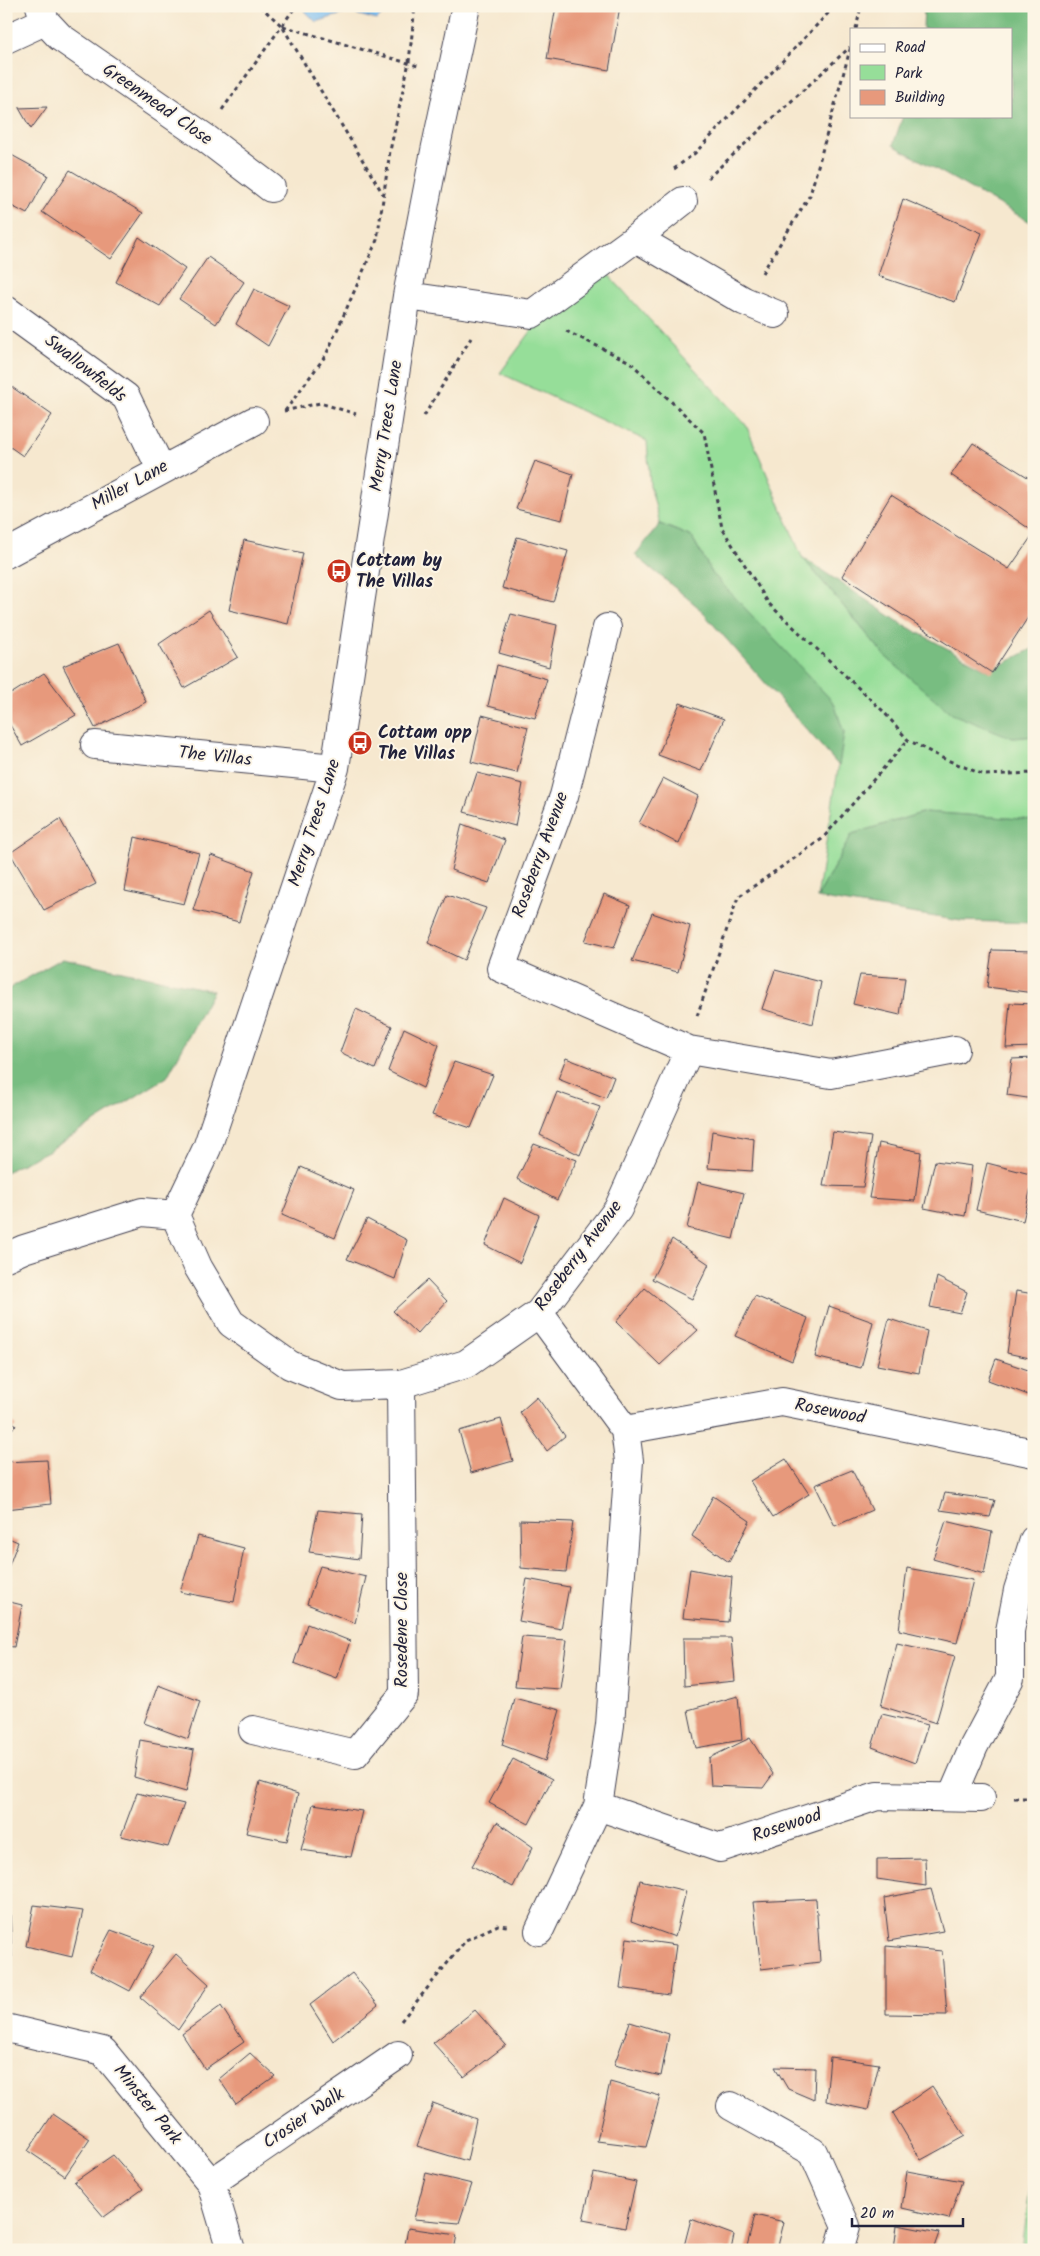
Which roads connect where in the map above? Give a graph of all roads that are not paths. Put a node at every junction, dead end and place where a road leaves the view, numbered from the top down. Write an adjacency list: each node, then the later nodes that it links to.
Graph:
1 (466, 6): 7 (street, Merry Trees Lane)
2 (43, 14): 3 (street, Greenmead Close); 4 (street, Greenmead Close)
3 (6, 39)
4 (271, 188)
5 (683, 201): 6 (street)
6 (636, 238): 7 (street); 9 (street)
7 (407, 296): 15 (street, Merry Trees Lane)
8 (6, 310): 11 (street, Swallowfields)
9 (775, 314)
10 (254, 421): 11 (street, Miller Lane)
11 (161, 469): 12 (street, Miller Lane)
12 (6, 554)
13 (607, 628): 16 (street, Roseberry Avenue)
14 (95, 745): 15 (street, The Villas)
15 (335, 768): 18 (street, Merry Trees Lane)
16 (689, 1050): 17 (street, Roseberry Avenue); 20 (street, Roseberry Avenue)
17 (955, 1050)
18 (175, 1215): 19 (street); 21 (street, Roseberry Avenue)
19 (6, 1257)
20 (539, 1313): 21 (street, Roseberry Avenue); 22 (street)
21 (401, 1384): 25 (street, Rosedene Close)
22 (625, 1430): 23 (street, Rosewood); 28 (street)
23 (1034, 1453)
24 (1034, 1540): 26 (street)
25 (253, 1730)
26 (952, 1797): 27 (street, Rosewood); 28 (street, Rosewood)
27 (981, 1798)
28 (598, 1806): 29 (street)
29 (539, 1931)
30 (6, 2028): 33 (street, Minster Park)
31 (398, 2055): 33 (street, Crosier Walk)
32 (731, 2106): 35 (street)
33 (210, 2183): 34 (street, Minster Park)
34 (231, 2250)
35 (839, 2250)

